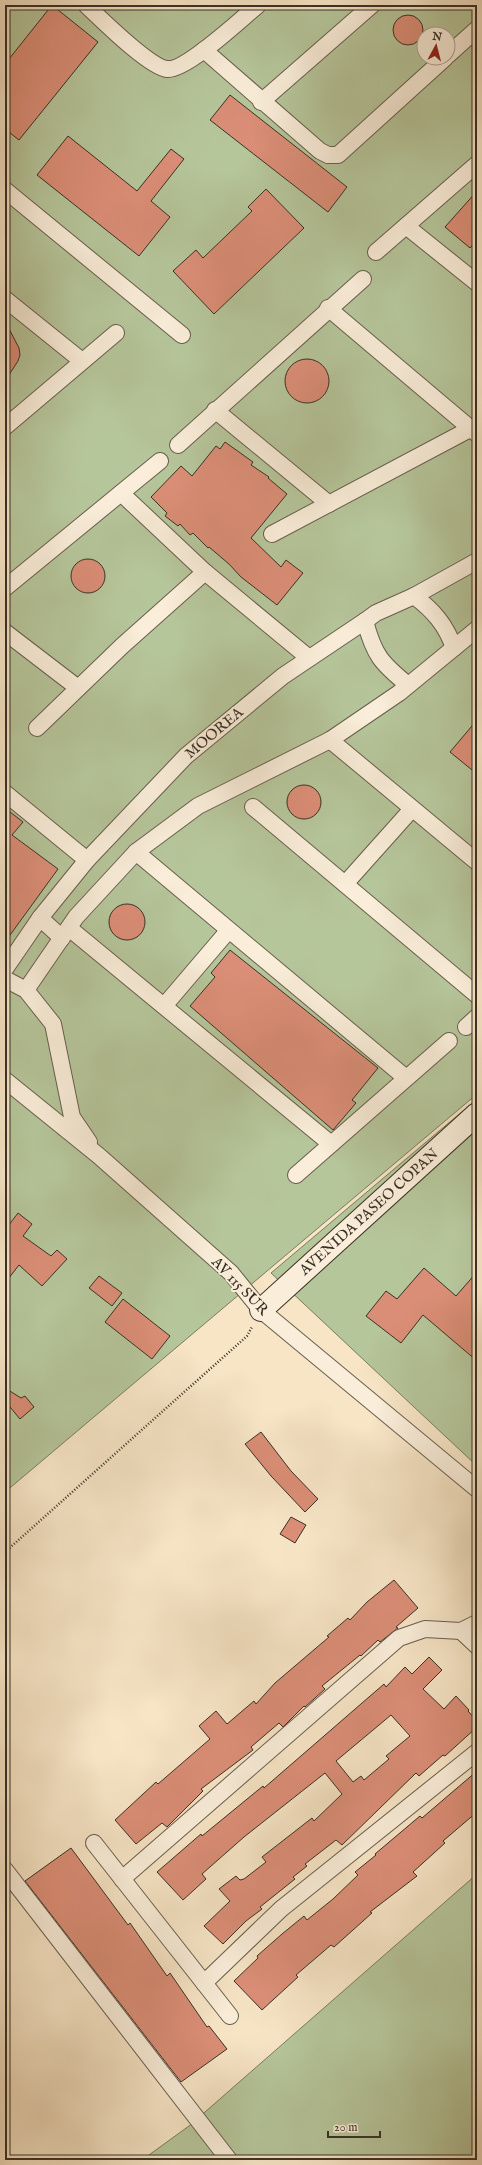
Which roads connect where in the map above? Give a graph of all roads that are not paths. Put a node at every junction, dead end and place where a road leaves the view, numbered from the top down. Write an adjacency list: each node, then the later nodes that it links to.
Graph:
1 (86, 5): 6 (street)
2 (258, 5): 6 (street)
3 (372, 5): 8 (street)
4 (477, 29): 5 (street)
5 (456, 48)
6 (204, 50): 8 (street)
7 (436, 66): 8 (street)
8 (262, 102)
9 (477, 164): 11 (street)
10 (5, 190): 18 (street)
11 (406, 226): 12 (street); 14 (street)
12 (376, 252)
13 (363, 279): 16 (street)
14 (477, 283)
15 (5, 299): 19 (street)
16 (328, 308): 20 (street); 22 (street)
17 (116, 333): 19 (street)
18 (182, 335)
19 (82, 361): 21 (street)
20 (215, 410): 23 (street); 26 (street)
21 (8, 418)
22 (474, 432): 26 (street)
23 (178, 445)
24 (160, 461): 25 (street)
25 (121, 493): 29 (street); 30 (street)
26 (329, 504): 27 (street)
27 (272, 534)
28 (477, 561): 31 (street, MOOREA)
29 (205, 572): 36 (street); 38 (street)
30 (5, 588)
31 (414, 596): 32 (street, MOOREA); 35 (street)
32 (365, 620): 36 (street, MOOREA); 37 (street)
33 (477, 629): 35 (street)
34 (5, 632): 38 (street)
35 (454, 648): 37 (street)
36 (309, 658): 45 (street, MOOREA)
37 (408, 685): 40 (street)
38 (78, 688): 39 (street)
39 (37, 728)
40 (330, 740): 43 (street); 44 (street)
41 (5, 793): 45 (street)
42 (253, 807): 47 (street)
43 (412, 809): 46 (street); 47 (street)
44 (136, 852): 49 (street); 50 (street)
45 (87, 860): 48 (street, MOOREA)
46 (477, 862)
47 (345, 884): 54 (street)
48 (40, 918): 50 (street); 51 (street, MOOREA)
49 (228, 931): 55 (street); 57 (street)
50 (65, 933): 53 (street); 55 (street)
51 (5, 969)
52 (5, 979): 53 (street)
53 (26, 990): 61 (street)
54 (477, 995)
55 (164, 1006): 60 (street)
56 (449, 1041): 57 (street)
57 (406, 1078): 60 (street)
58 (5, 1080): 61 (street, AV 115 SUR)
59 (477, 1114): 63 (main road, AVENIDA PASEO COPAN)
60 (330, 1144): 62 (street)
61 (99, 1156): 63 (street, AV 115 SUR)
62 (296, 1175)
63 (261, 1310): 64 (street, AV 115 SUR)
64 (477, 1489)
65 (477, 1623): 66 (street)
66 (461, 1631): 67 (street); 71 (street)
67 (477, 1646)
68 (477, 1752): 72 (street)
69 (94, 1843): 71 (street)
70 (5, 1870): 74 (street)
71 (122, 1879): 72 (street)
72 (204, 1983): 73 (street)
73 (230, 2016)
74 (229, 2160)

